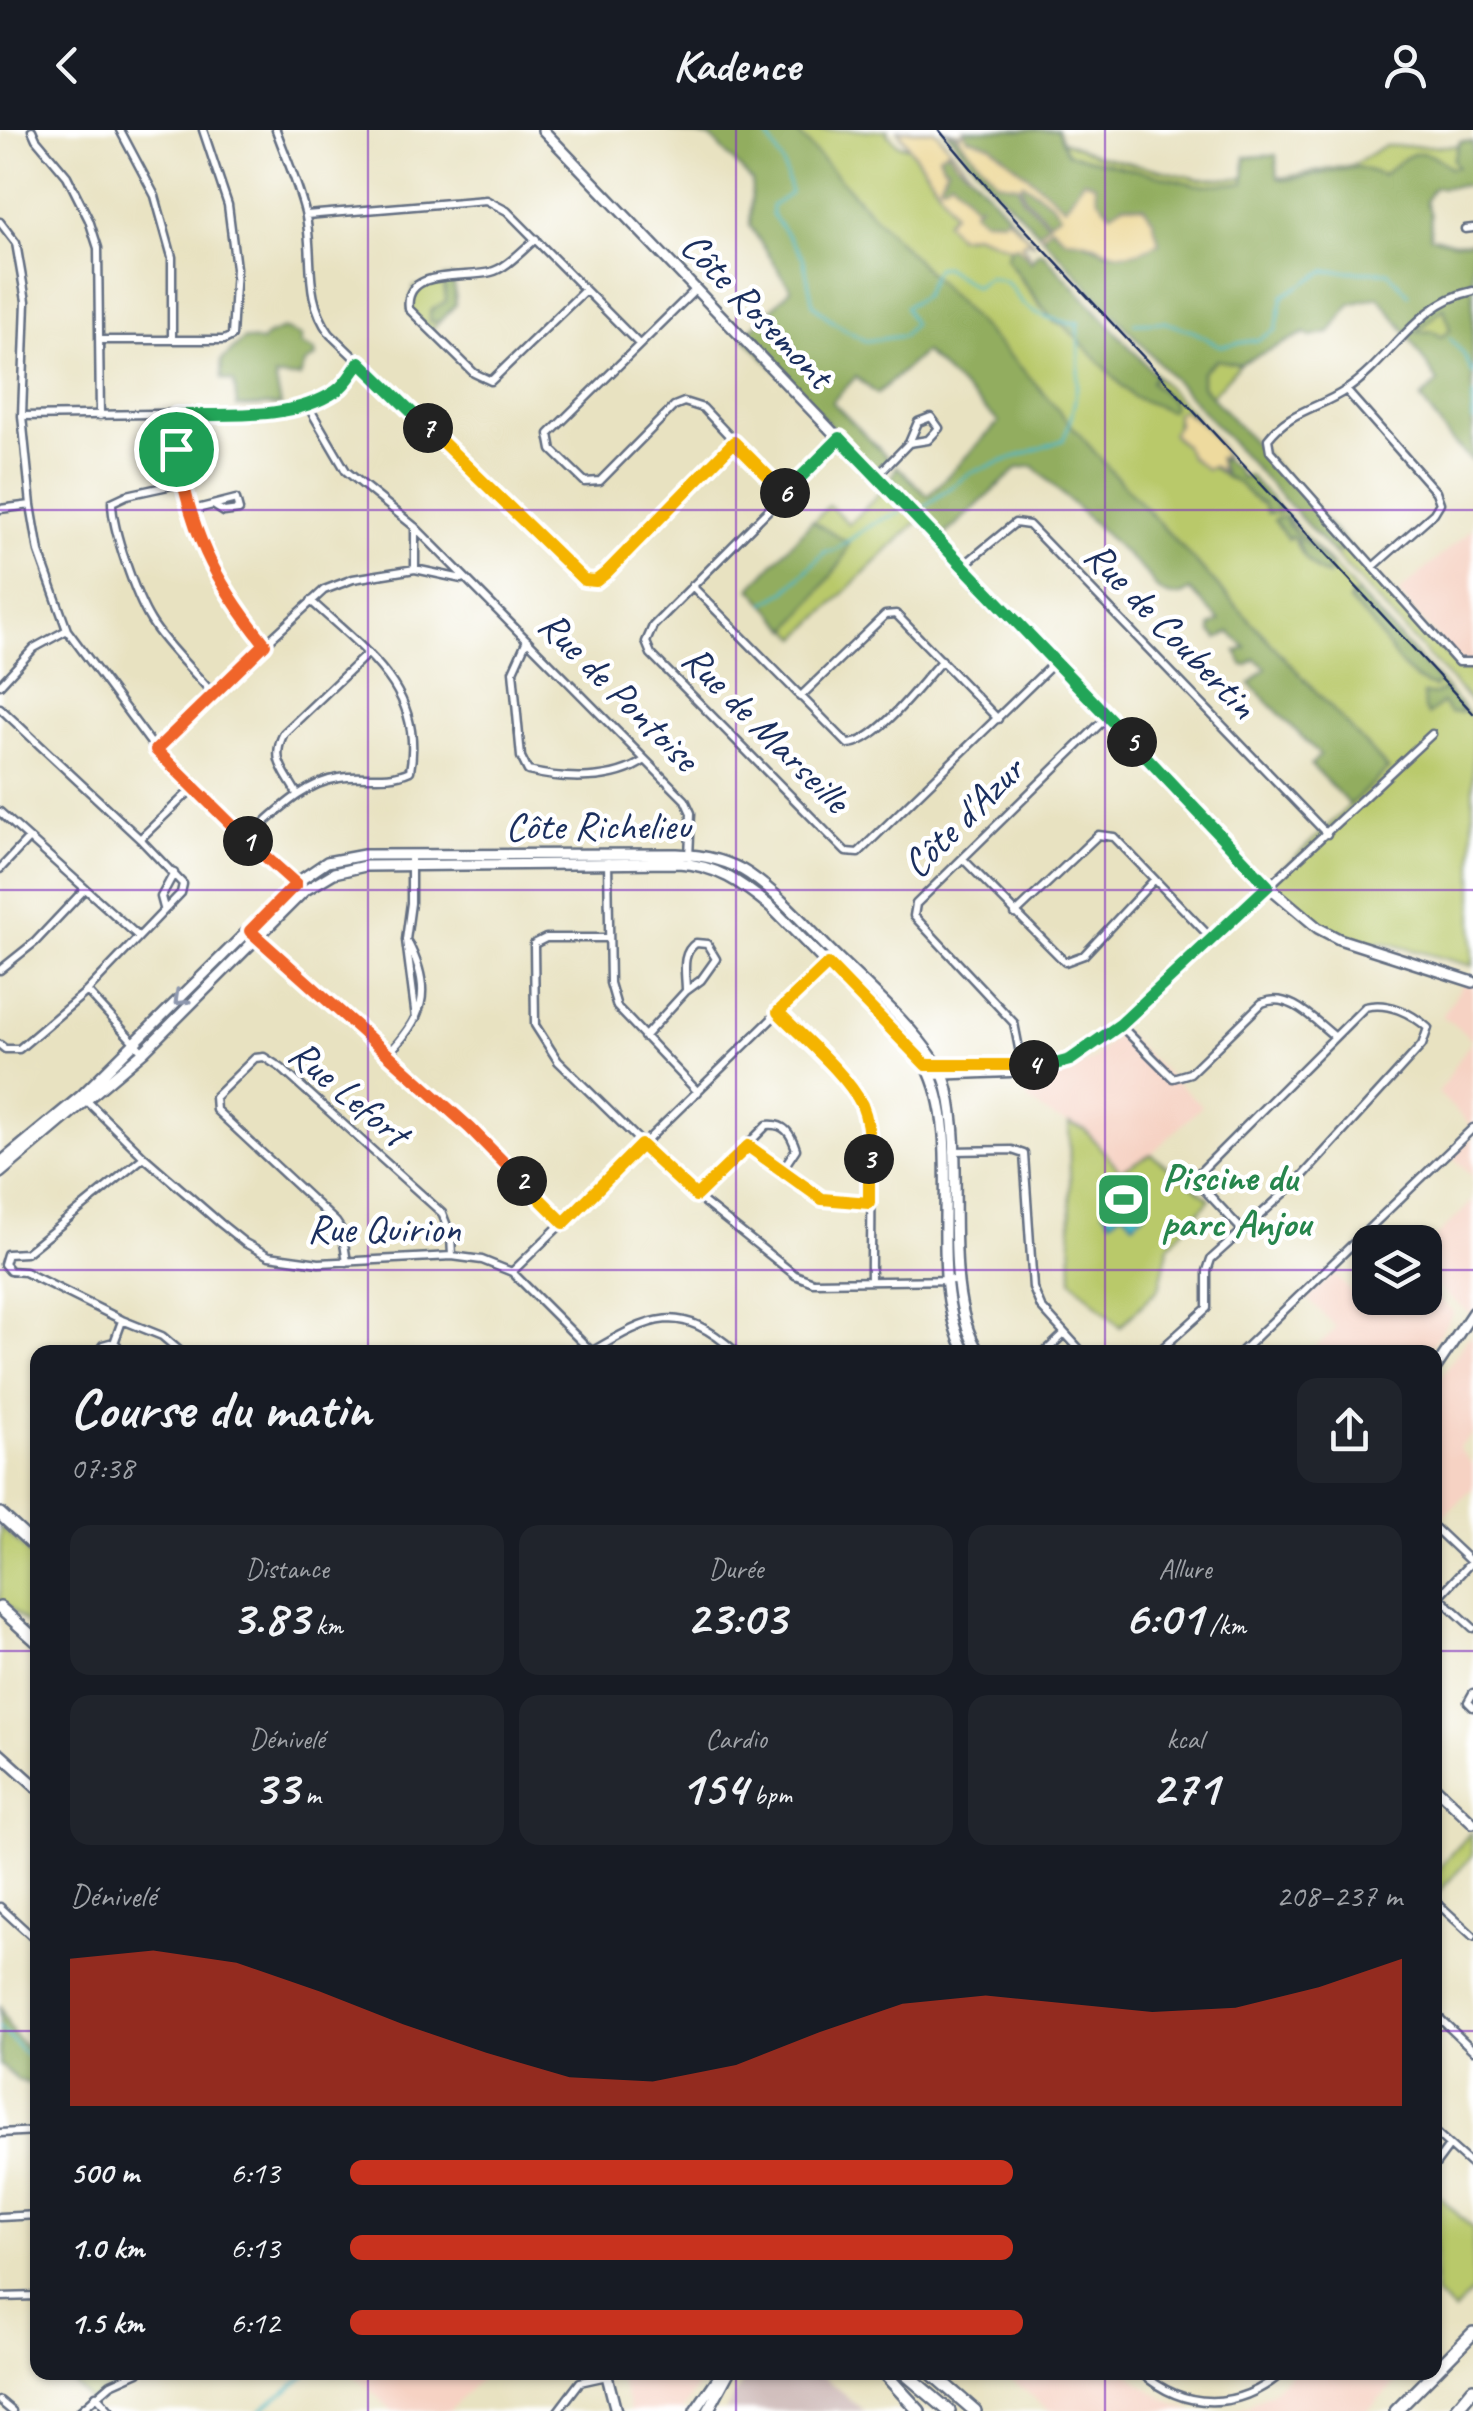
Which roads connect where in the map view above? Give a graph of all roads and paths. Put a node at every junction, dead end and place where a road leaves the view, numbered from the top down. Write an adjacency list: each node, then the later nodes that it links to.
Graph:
1 (32, 130): 12 (street)
2 (120, 130): 13 (street)
3 (203, 130): 13 (street)
4 (276, 130): 6 (street)
5 (543, 130): 10 (street, Côte Rosemont)
6 (306, 214): 8 (street); 15 (street)
7 (0, 222): 19 (street)
8 (536, 239): 9 (street); 9 (street)
9 (586, 290): 14 (street)
10 (694, 291): 14 (street); 21 (street, Côte Rosemont)
11 (1473, 291): 16 (street)
12 (102, 340): 13 (street); 20 (street)
13 (172, 340)
14 (639, 344): 22 (street)
15 (360, 362): 17 (street); 22 (street)
16 (1346, 390): 33 (street); 33 (street)
17 (308, 406): 18 (street); 31 (street, Rue de Pontoise)
18 (176, 415): 20 (street); 25 (street)
19 (22, 416): 20 (street); 27 (street)
20 (100, 416)
21 (840, 438): 24 (street, Côte Rosemont); 26 (street, Rue de Marseille)
22 (734, 442): 26 (street)
23 (909, 443): 23 (street); 24 (street)
24 (877, 476): 32 (street, Côte Rosemont)
25 (182, 483): 30 (street); 46 (street)
26 (784, 494): 36 (street, Rue de Marseille)
27 (30, 505): 29 (street); 38 (street)
28 (213, 505): 30 (street)
29 (0, 509)
30 (188, 512): 40 (street)
31 (416, 527): 34 (street); 35 (street, Rue de Pontoise)
32 (964, 565): 43 (street, Côte Rosemont); 57 (street, Rue de Coubertin)
33 (1374, 566): 44 (street)
34 (415, 569): 35 (street); 37 (street)
35 (464, 580): 39 (street, Rue de Pontoise)
36 (692, 586): 47 (street); 50 (street, Rue de Marseille)
37 (311, 601): 40 (street); 41 (street)
38 (66, 630): 45 (street); 52 (street)
39 (527, 640): 53 (street, Rue de Pontoise); 53 (street)
40 (265, 644): 46 (street)
41 (368, 653): 55 (street); 55 (street)
42 (942, 660): 47 (street); 47 (street); 50 (street)
43 (1056, 662): 49 (street, Côte Rosemont); 50 (street, Rue de Marseille)
44 (1473, 662)
45 (0, 685)
46 (212, 693): 52 (street)
47 (800, 697)
48 (0, 708): 59 (street)
49 (1108, 716): 61 (street, Côte d'Azur); 68 (street, Côte Rosemont)
50 (998, 719)
51 (1432, 734): 57 (street)
52 (156, 750): 54 (street)
53 (645, 760): 62 (street, Rue de Pontoise)
54 (193, 788): 59 (street); 60 (street)
55 (298, 794): 60 (street)
56 (0, 812): 58 (street)
57 (1327, 834): 68 (street)
58 (29, 838): 65 (street); 70 (street)
59 (140, 839): 66 (street)
60 (246, 839): 69 (street)
61 (963, 858): 72 (street); 91 (street, Côte d'Azur)
62 (689, 859): 63 (street, Côte Richelieu); 77 (street, Côte Richelieu); 78 (street, Côte Richelieu)
63 (608, 860): 64 (street, Côte Richelieu); 75 (street)
64 (411, 861): 69 (street, Côte Richelieu); 90 (street)
65 (0, 869)
66 (174, 873): 71 (street); 71 (street)
67 (1154, 880): 72 (street); 72 (street); 76 (street)
68 (1268, 886): 76 (street); 80 (street, Côte Rosemont)
69 (300, 887): 73 (street, Côte Richelieu)
70 (84, 889): 74 (street); 79 (street)
71 (164, 908): 74 (street)
72 (1015, 914)
73 (254, 935): 87 (street, Côte Richelieu, one-way to 87); 89 (street, Côte Richelieu); 90 (street)
74 (138, 936): 81 (street)
75 (609, 938): 86 (street); 96 (street)
76 (1212, 939): 84 (street)
77 (836, 956): 78 (street); 92 (street, Côte Richelieu)
78 (828, 964): 83 (street); 92 (street, Côte Richelieu)
79 (0, 970)
80 (1473, 982)
81 (87, 991): 87 (street); 88 (street)
82 (686, 991): 82 (street); 86 (street)
83 (778, 1012): 93 (street); 105 (street)
84 (1120, 1025): 85 (street); 91 (street)
85 (1334, 1036): 107 (street); 107 (street)
86 (644, 1037): 93 (street)
87 (134, 1044): 89 (street); 94 (street, Côte Richelieu)
88 (0, 1045)
89 (143, 1052): 94 (street, Côte Richelieu)
90 (386, 1056): 106 (street)
91 (1022, 1064): 92 (street)
92 (938, 1073): 98 (street, Côte Richelieu); 99 (street, Côte Richelieu)
93 (698, 1092): 96 (street)
94 (84, 1099): 100 (street, Rue Quirion); 101 (street, Côte Richelieu); 103 (street, Côte Richelieu)
95 (1473, 1128): 130 (street)
96 (641, 1145): 104 (street); 106 (street)
97 (748, 1146): 102 (street); 102 (street); 104 (street)
98 (956, 1151): 99 (street); 114 (street, Côte Richelieu); 118 (street)
99 (944, 1152): 113 (street, Côte Richelieu)
100 (144, 1156): 108 (street); 110 (street, Rue Quirion)
101 (0, 1164)
102 (782, 1170): 105 (street)
103 (0, 1173)
104 (696, 1196): 115 (street)
105 (869, 1203): 115 (street)
106 (564, 1223): 112 (street)
107 (1242, 1230): 129 (street)
108 (26, 1254): 111 (street); 111 (street)
109 (452, 1256): 110 (street, Rue Quirion); 110 (street, Rue Lefort); 112 (street, Rue Quirion)
110 (347, 1262)
111 (24, 1272): 117 (street)
112 (512, 1272): 122 (street, Rue Quirion)
113 (947, 1280): 114 (street); 115 (street); 125 (street, Côte Richelieu)
114 (959, 1280): 126 (street, Côte Richelieu)
115 (871, 1281)
116 (1473, 1314): 131 (street)
117 (122, 1320): 119 (street); 121 (street)
118 (1064, 1334): 127 (street); 128 (street)
119 (114, 1344): 120 (street)
120 (103, 1345)
121 (172, 1345)
122 (584, 1345)
123 (603, 1345): 124 (street)
124 (728, 1345)
125 (963, 1345)
126 (974, 1345)
127 (1052, 1345)
128 (1075, 1345)
129 (1166, 1345)
130 (1251, 1345)
131 (1442, 1359)
132 (0, 1514): 134 (highway)
133 (1442, 1534): 135 (street)
134 (30, 1542)
135 (1472, 1561): 136 (street)
136 (1442, 1594)
137 (1442, 1603): 139 (street)
138 (0, 1608): 140 (highway)
139 (1473, 1628)
140 (30, 1635)
141 (1473, 1693): 142 (street)
142 (1473, 1707)
143 (0, 1754): 144 (street)
144 (30, 1781)
145 (1442, 1793): 146 (street)
146 (1473, 1822)
147 (0, 1907): 149 (street)
148 (1442, 1907): 150 (street)
149 (30, 1935)
150 (1473, 1936)
151 (1442, 2021): 152 (street)
152 (1473, 2050)
153 (30, 2132): 154 (street)
154 (0, 2133)
155 (1442, 2139): 156 (street)
156 (1449, 2146): 157 (street); 158 (street)
157 (1442, 2156)
158 (1473, 2166)
159 (30, 2215): 160 (street)
160 (0, 2217)
161 (30, 2296): 162 (street)
162 (0, 2297)
163 (1473, 2333): 164 (highway)
164 (1442, 2366)
165 (120, 2380): 178 (street)
166 (587, 2380): 184 (street)
167 (608, 2380): 185 (street)
168 (719, 2380): 186 (street)
169 (722, 2380): 187 (street)
170 (890, 2380): 188 (highway)
171 (912, 2380): 189 (highway)
172 (939, 2380): 180 (highway)
173 (1152, 2380): 174 (street)
174 (1271, 2380)
175 (1428, 2380): 190 (highway)
176 (1430, 2380): 191 (highway)
177 (1473, 2390): 192 (highway)
178 (96, 2396): 182 (street); 183 (street)
179 (0, 2400): 181 (street)
180 (972, 2409)
181 (12, 2411)
182 (80, 2411)
183 (110, 2411)
184 (558, 2411)
185 (616, 2411)
186 (695, 2411)
187 (708, 2411)
188 (919, 2411)
189 (949, 2411)
190 (1396, 2411)
191 (1404, 2411)
192 (1455, 2411)

